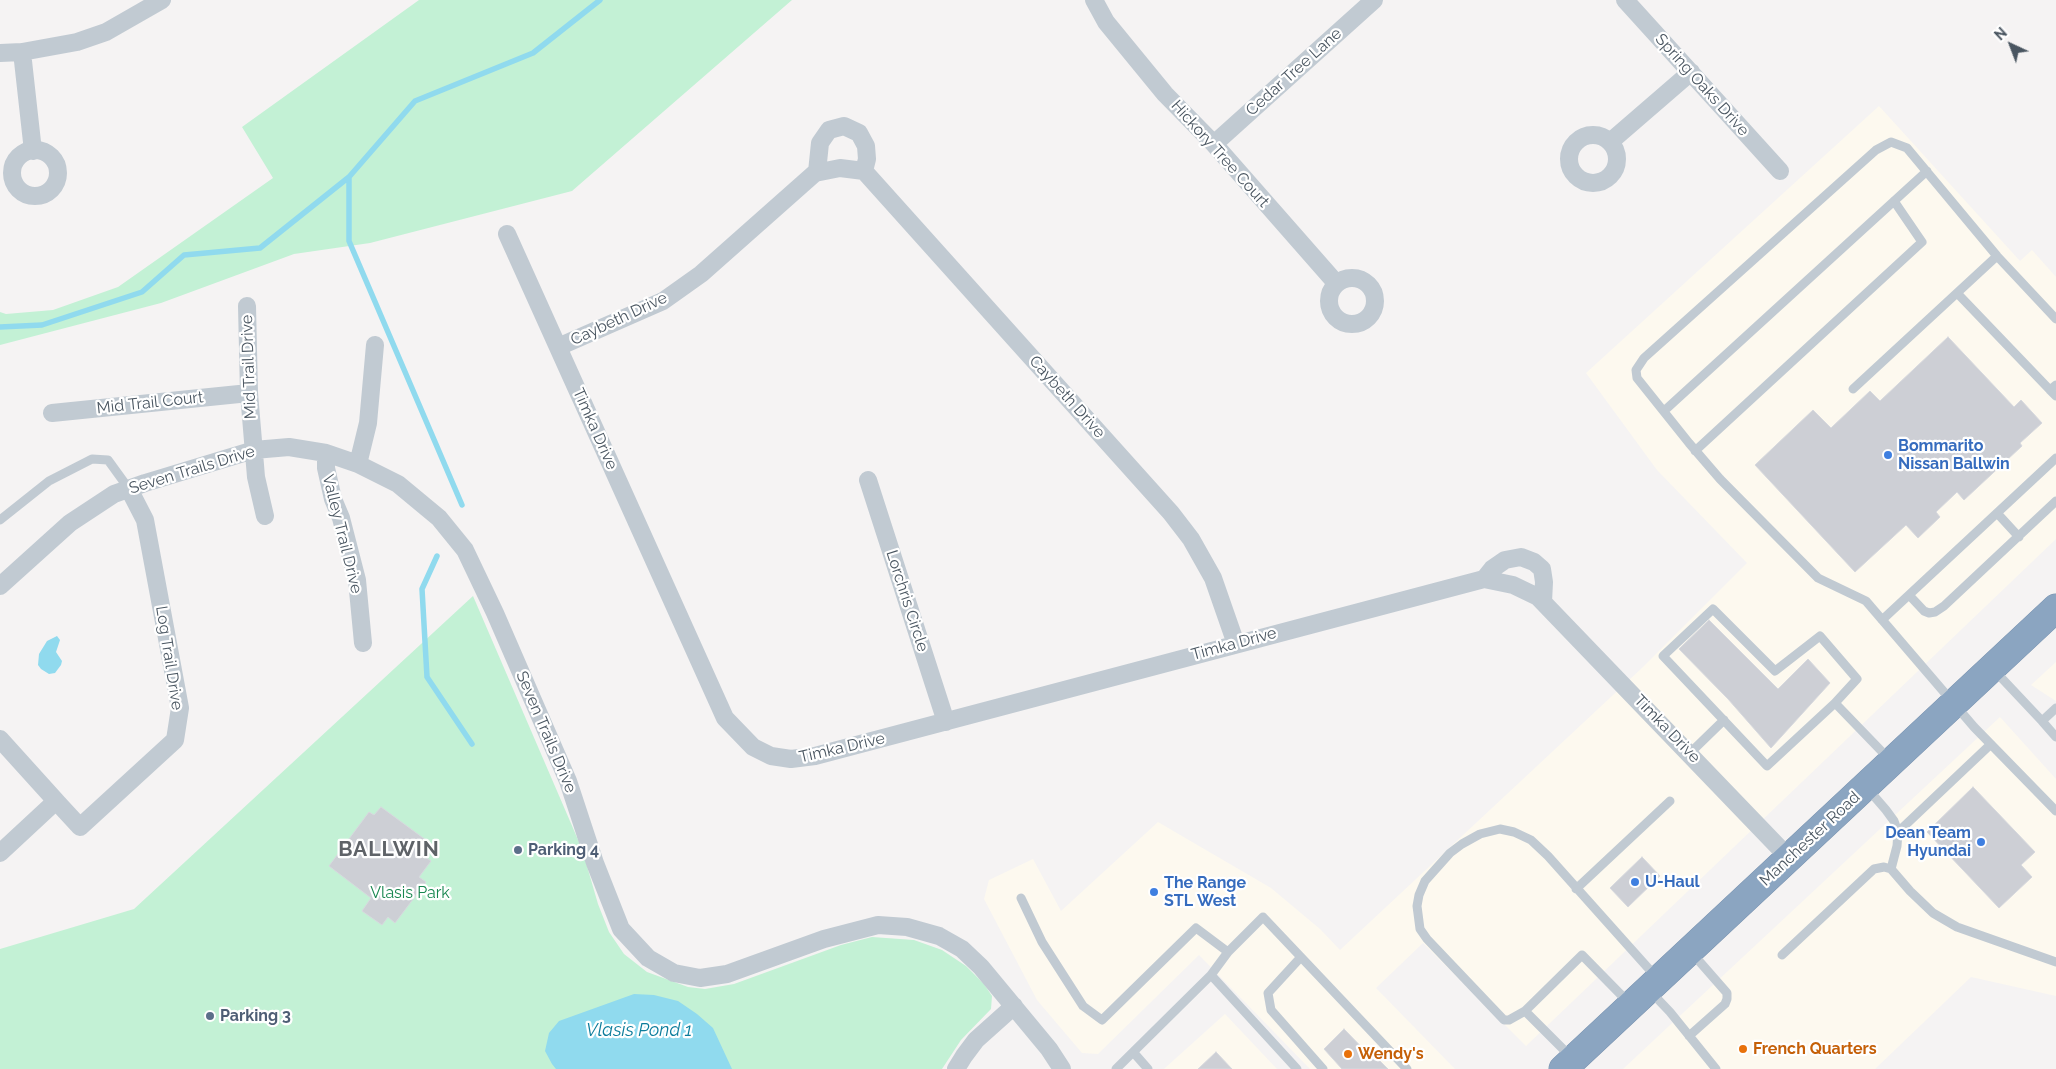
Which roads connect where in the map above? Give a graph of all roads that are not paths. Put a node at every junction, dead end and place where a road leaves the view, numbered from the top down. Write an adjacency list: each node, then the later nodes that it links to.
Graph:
1 (162, 0): 6 (street)
2 (1094, 0): 9 (street, Hickory Tree Court)
3 (1374, 0): 9 (street, Cedar Tree Lane)
4 (1624, 0): 7 (street, Spring Oaks Drive)
5 (0, 52): 6 (street)
6 (22, 52): 10 (street)
7 (1691, 72): 8 (street); 12 (street, Spring Oaks Drive)
8 (1610, 142)
9 (1214, 144): 18 (street, Hickory Tree Court)
10 (33, 150)
11 (864, 171): 14 (street); 14 (street); 48 (street, Caybeth Drive)
12 (1780, 171)
13 (1927, 171): 15 (lane); 17 (lane); 27 (lane)
14 (817, 172): 23 (street, Caybeth Drive)
15 (1894, 201): 27 (lane); 30 (lane)
16 (507, 234): 23 (street, Timka Drive)
17 (1997, 256): 19 (lane); 21 (lane)
18 (1336, 283)
19 (1957, 293): 24 (lane); 25 (lane)
20 (247, 306): 26 (street, Mid Trail Drive)
21 (2056, 319)
22 (375, 345): 33 (street, Valley Trail Drive)
23 (558, 347): 55 (street, Timka Drive)
24 (1853, 389)
25 (2054, 390)
26 (249, 393): 28 (street, Mid Trail Court); 29 (street, Mid Trail Drive)
27 (1664, 411): 30 (lane)
28 (52, 414)
29 (254, 450): 31 (street, Seven Trails Drive); 35 (street, Seven Trails Drive); 38 (street, Mid Trail Drive)
30 (1695, 451): 46 (lane)
31 (326, 453): 33 (street, Seven Trails Drive); 47 (street, Valley Trail Drive)
32 (2056, 458): 37 (lane)
33 (358, 464): 78 (street, Seven Trails Drive)
34 (868, 480): 55 (street, Lorchris Circle)
35 (129, 489): 39 (lane); 42 (street, Seven Trails Drive); 62 (street, Log Trail Drive)
36 (2056, 501): 40 (lane)
37 (1997, 513): 40 (lane); 43 (lane)
38 (265, 516)
39 (0, 520)
40 (2019, 537): 43 (lane)
41 (1484, 579): 44 (street, Timka Drive); 44 (street, Timka Drive); 48 (street, Timka Drive)
42 (0, 586)
43 (1909, 595): 46 (lane)
44 (1543, 602): 59 (street, Timka Drive)
45 (2056, 608): 49 (highway, Manchester Road)
46 (1882, 620): 51 (lane)
47 (364, 644)
48 (1236, 644): 55 (street, Timka Drive)
49 (1992, 668): 51 (highway, Manchester Road); 54 (lane)
50 (1835, 703): 53 (lane); 53 (lane); 60 (lane)
51 (1954, 703): 58 (lane); 60 (highway, Manchester Road)
52 (2056, 708): 54 (lane)
53 (1724, 720): 59 (lane)
54 (2042, 721): 56 (lane)
55 (946, 722)
56 (2056, 736)
57 (0, 739): 62 (street)
58 (1990, 744): 64 (lane); 65 (lane)
59 (1690, 753): 67 (street, Timka Drive)
60 (1892, 762): 61 (highway, Manchester Road)
61 (1865, 786): 65 (lane); 67 (highway, Manchester Road)
62 (56, 800): 66 (street)
63 (1670, 801): 69 (lane)
64 (2056, 811)
65 (1898, 832): 68 (lane)
66 (0, 853)
67 (1789, 858): 71 (highway, Manchester Road)
68 (1891, 869): 73 (lane); 75 (lane)
69 (1576, 889): 77 (lane); 79 (lane)
70 (1021, 898): 72 (lane)
71 (1690, 950): 77 (highway, Manchester Road); 80 (lane)
72 (1228, 952): 74 (lane); 76 (lane)
73 (1782, 955)
74 (1301, 957): 88 (lane); 89 (lane)
75 (2056, 962)
76 (1211, 975): 81 (lane); 87 (lane)
77 (1646, 991): 79 (lane); 80 (lane); 82 (highway, Manchester Road)
78 (1014, 1006): 83 (street); 84 (street, Seven Trails Drive)
79 (1525, 1011): 82 (lane)
80 (1689, 1036): 90 (lane)
81 (1134, 1053): 85 (lane); 86 (lane)
82 (1568, 1064)
83 (956, 1069)
84 (1062, 1069)
85 (1116, 1069)
86 (1148, 1069)
87 (1297, 1069)
88 (1323, 1069)
89 (1407, 1069)
90 (1716, 1069)

